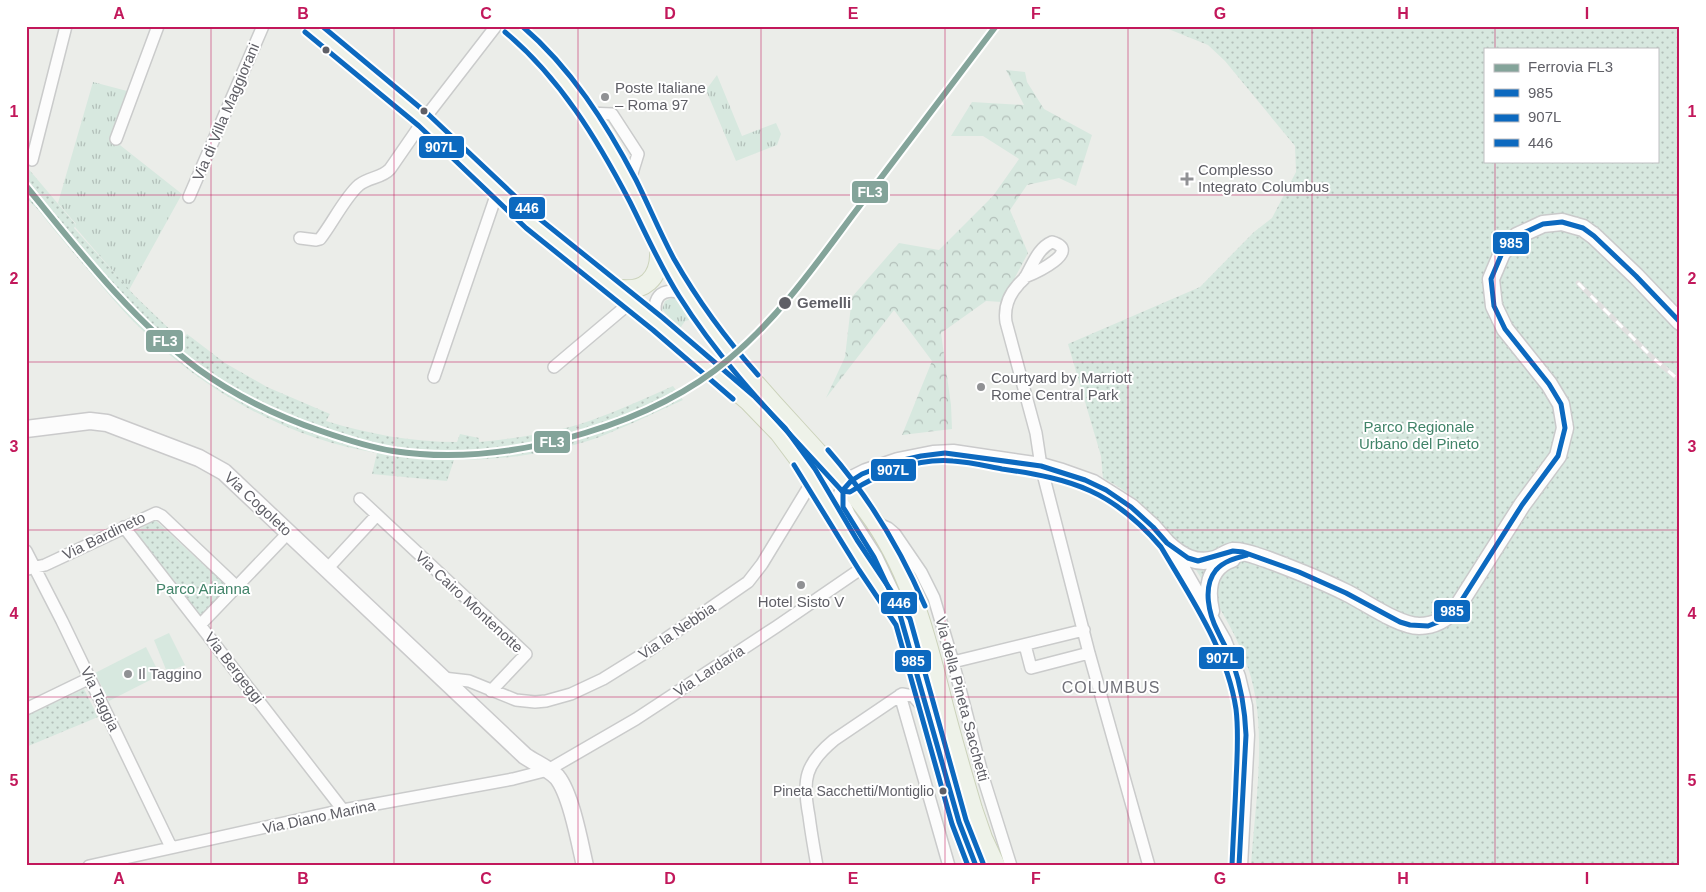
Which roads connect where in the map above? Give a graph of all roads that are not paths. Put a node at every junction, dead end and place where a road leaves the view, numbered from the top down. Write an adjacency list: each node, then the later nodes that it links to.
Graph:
1 (66, 26): 9 (street)
2 (158, 26): 8 (street)
3 (263, 26): 11 (street, Via di Villa Maggiorani)
4 (310, 26): 7 (main road)
5 (496, 26): 7 (street)
6 (510, 26): 13 (main road, Via della Pineta Sacchetti)
7 (424, 120): 10 (main road); 12 (street)
8 (116, 139)
9 (32, 160)
10 (498, 190): 15 (main road); 21 (street)
11 (189, 198)
12 (300, 238)
13 (659, 246): 15 (main road); 16 (main road, Via della Pineta Sacchetti)
14 (1025, 277): 23 (street)
15 (614, 288): 17 (main road)
16 (686, 294): 19 (street); 25 (main road, Via della Pineta Sacchetti)
17 (631, 302): 19 (main road); 20 (street)
18 (1680, 322): 33 (street)
19 (658, 324): 24 (main road)
20 (554, 367)
21 (434, 377)
22 (26, 429): 30 (street, Via Cogoleto)
23 (1041, 466): 25 (street); 31 (street); 41 (street)
24 (813, 480): 34 (main road); 47 (street, Via la Nebbia)
25 (847, 484): 28 (main road, Via della Pineta Sacchetti); 38 (street)
26 (360, 499): 27 (street, Via Cairo Montenotte)
27 (377, 515): 36 (street); 47 (street, Via Cairo Montenotte)
28 (875, 522): 44 (street, Via della Pineta Sacchetti); 59 (main road, Via della Pineta Sacchetti)
29 (124, 527): 35 (street, Via Bardineto); 37 (street, Via Bardineto); 40 (street, Via Bergeggi)
30 (289, 532): 36 (street, Via Cogoleto); 37 (street)
31 (1167, 544): 33 (street); 39 (street)
32 (26, 552): 35 (street, Via Taggia)
33 (1250, 555): 39 (street)
34 (865, 566): 38 (main road); 51 (street, Via Lardaria)
35 (30, 568): 45 (street, Via Taggia)
36 (327, 569): 46 (street, Via Cogoleto)
37 (237, 587): 40 (street)
38 (903, 622): 50 (main road)
39 (1214, 623): 62 (street)
40 (200, 625): 52 (street, Via Bergeggi)
41 (1084, 630): 42 (street); 43 (street)
42 (1025, 645): 43 (street); 44 (street)
43 (1090, 653): 61 (street)
44 (953, 662): 60 (street, Via della Pineta Sacchetti)
45 (90, 678): 49 (street); 53 (street, Via Taggia)
46 (443, 678): 47 (street); 51 (street, Via Cogoleto)
47 (491, 691)
48 (900, 696): 50 (street); 56 (street); 57 (street)
49 (26, 709)
50 (928, 714): 58 (main road)
51 (548, 770): 52 (street, Via Diano Marina); 55 (street, Via Cogoleto)
52 (343, 810): 53 (street, Via Diano Marina)
53 (171, 847): 54 (street, Via Diano Marina)
54 (89, 866)
55 (585, 866)
56 (817, 866)
57 (949, 866)
58 (976, 866)
59 (996, 866)
60 (1011, 866)
61 (1149, 866)
62 (1239, 866)

